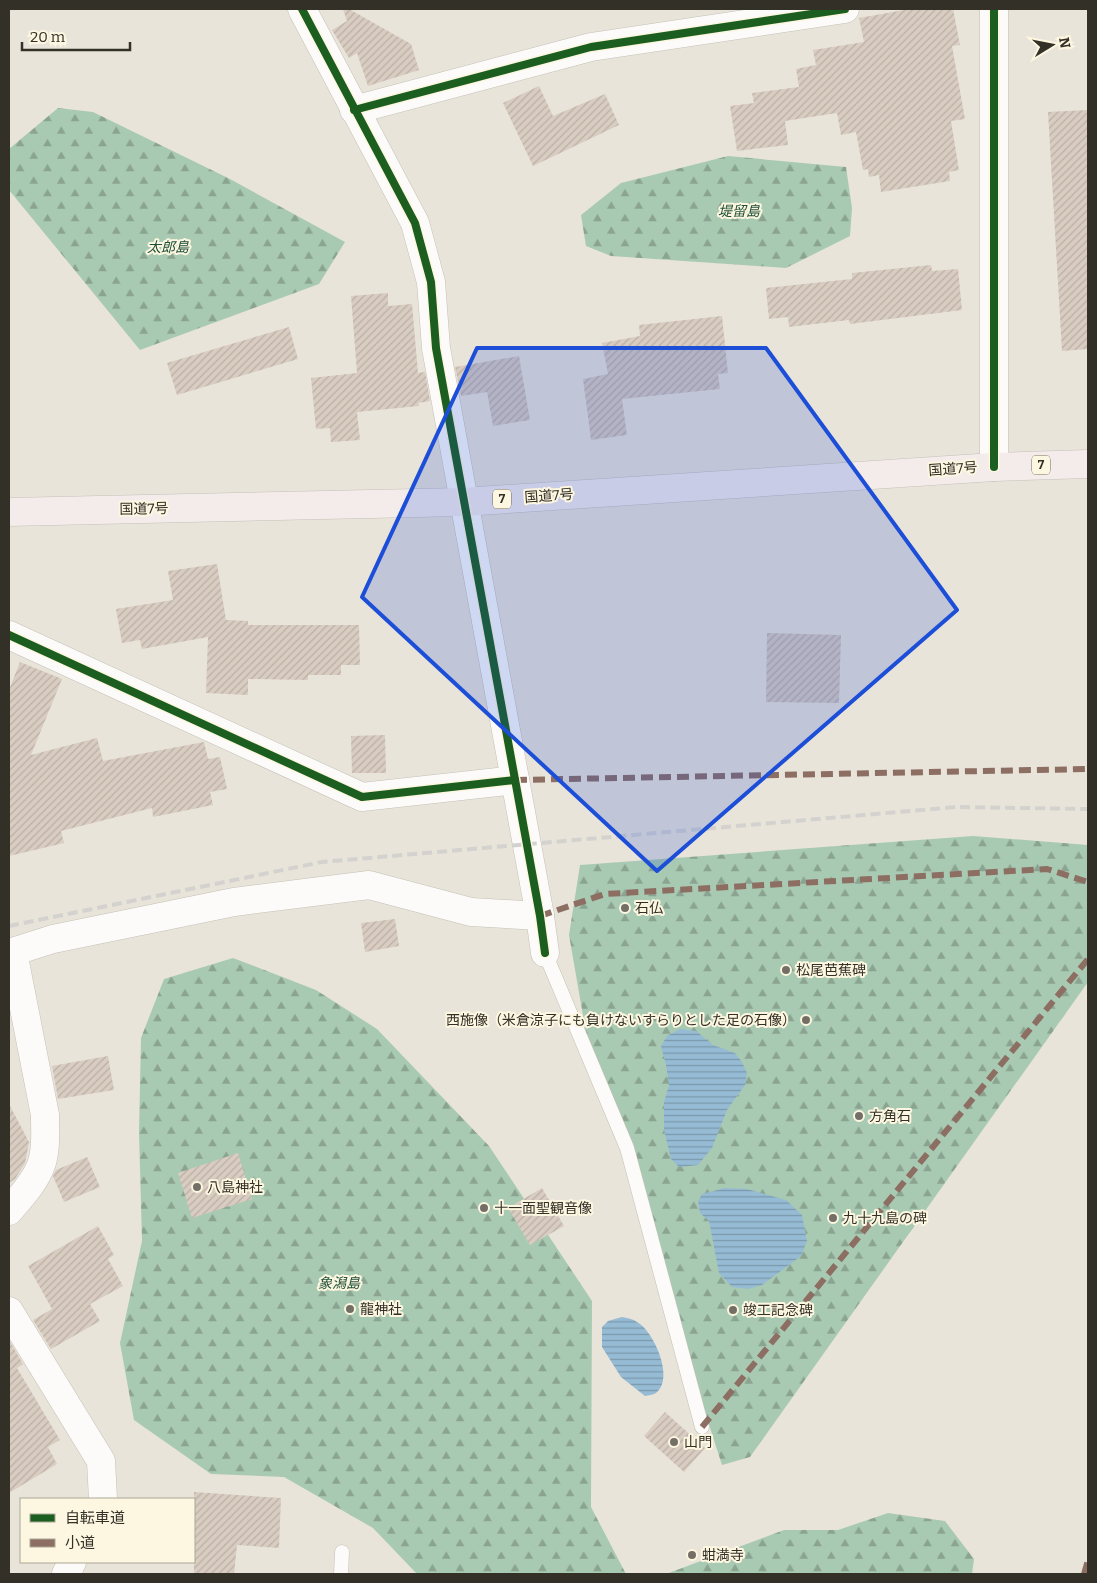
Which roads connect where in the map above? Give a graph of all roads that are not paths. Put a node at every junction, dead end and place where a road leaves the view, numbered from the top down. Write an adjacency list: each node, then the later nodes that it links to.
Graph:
1 (302, 9): 4 (street)
2 (844, 9): 4 (street)
3 (994, 9): 6 (street)
4 (354, 110): 7 (street)
5 (1088, 464): 6 (highway, 国道7号 / 7)
6 (994, 467): 7 (highway, 国道7号 / 7)
7 (463, 502): 8 (highway, 国道7号 / 7); 10 (street)
8 (9, 512)
9 (12, 644): 10 (street)
10 (515, 780): 11 (street)
11 (540, 916): 12 (street); 13 (street)
12 (11, 952): 14 (street)
13 (545, 952): 16 (lane)
14 (9, 1211)
15 (10, 1317): 17 (street)
16 (702, 1427)
17 (103, 1498)
18 (342, 1552): 19 (lane)
19 (341, 1574)

